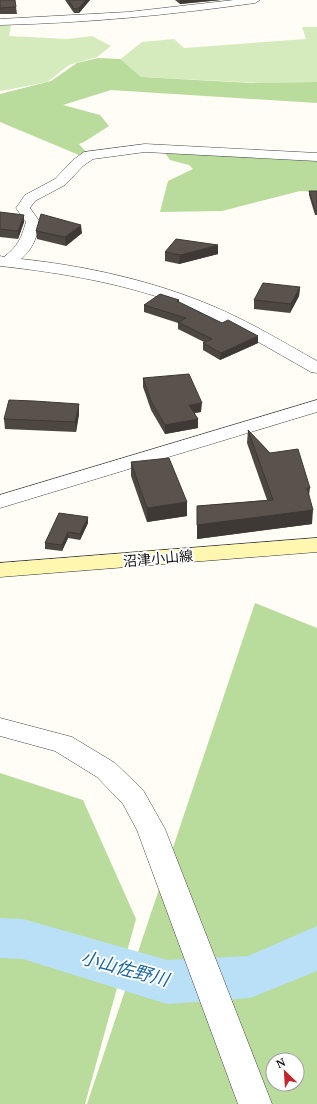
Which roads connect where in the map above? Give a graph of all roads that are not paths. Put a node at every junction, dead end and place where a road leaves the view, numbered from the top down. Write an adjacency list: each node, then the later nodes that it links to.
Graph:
1 (255, 0): 2 (street)
2 (0, 22)
3 (317, 157): 4 (street)
4 (3, 261): 5 (street)
5 (317, 368)
6 (317, 406): 7 (street)
7 (0, 502)
8 (317, 545): 9 (main road, 沼津小山線)
9 (0, 570)
10 (0, 727): 11 (street)
11 (255, 1104)

